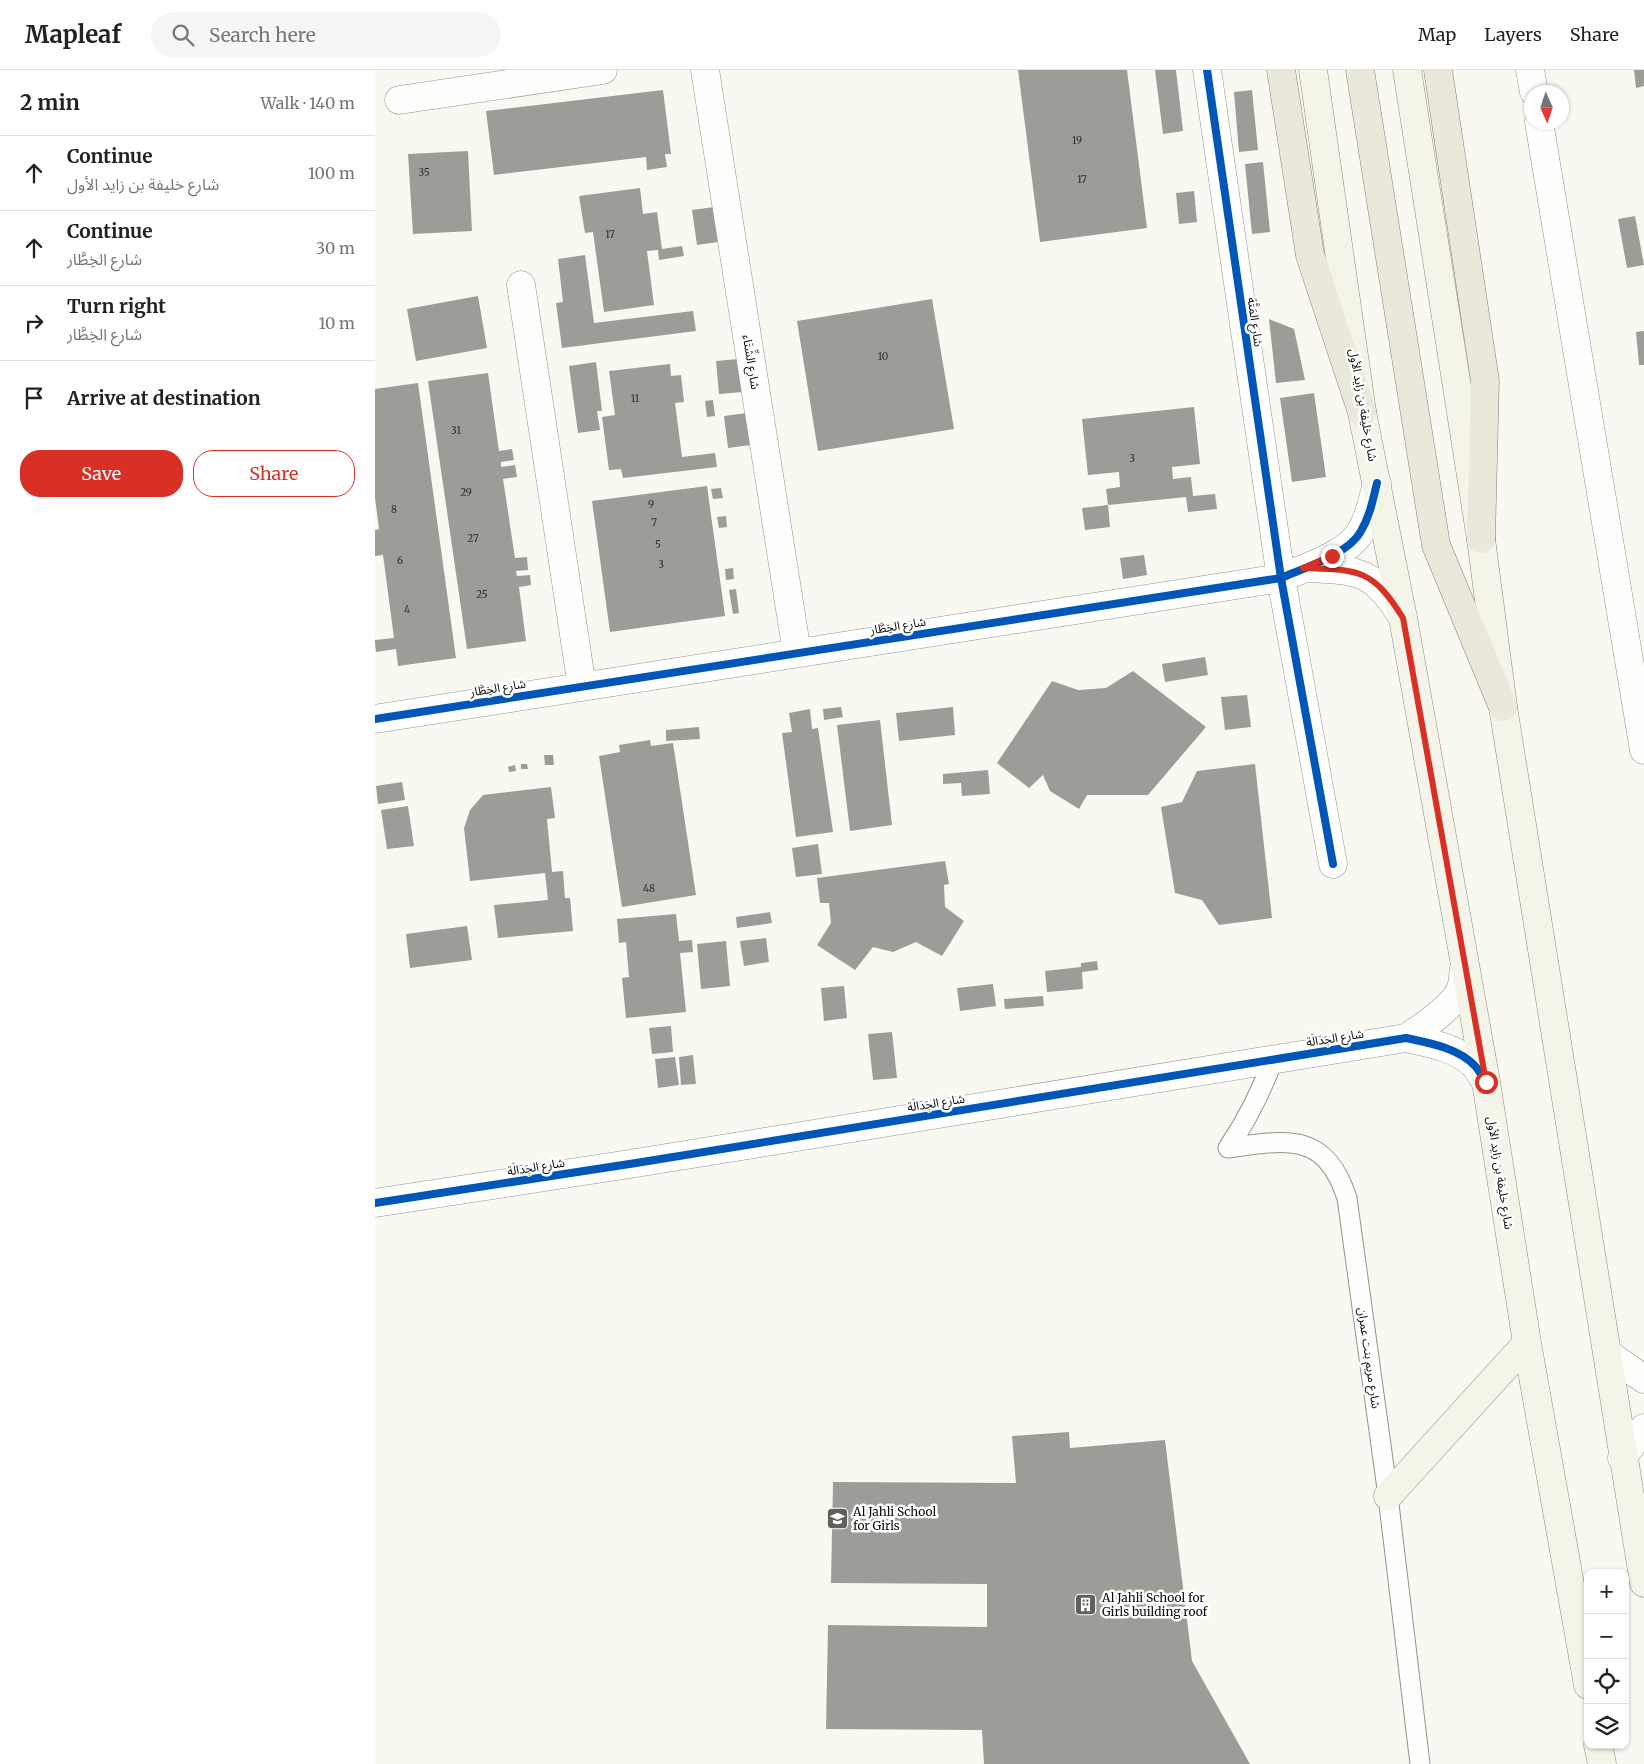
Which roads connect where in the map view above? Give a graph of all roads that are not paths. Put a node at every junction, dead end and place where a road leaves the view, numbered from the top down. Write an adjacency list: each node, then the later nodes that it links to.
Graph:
1 (603, 70): 11 (street)
2 (705, 70): 19 (street, شارع الشِّتَاء)
3 (1207, 70): 17 (street, شارع المَتَّة)
4 (1281, 70): 14 (main road)
5 (1313, 70): 14 (main road, شارع خليفة بن زايد الأول)
6 (1360, 70): 21 (main road)
7 (1407, 70): 16 (main road)
8 (1438, 70): 16 (main road)
9 (1530, 70): 10 (street)
10 (1533, 85)
11 (399, 100)
12 (1540, 130): 23 (street)
13 (521, 286): 20 (street)
14 (1362, 412): 15 (main road, شارع خليفة بن زايد الأول)
15 (1377, 483): 17 (street, شارع الخِطَّار); 18 (main road, شارع خليفة بن زايد الأول)
16 (1481, 539): 21 (main road)
17 (1292, 573): 18 (street, شارع الخِطَّار); 19 (street, شارع الخِطَّار); 24 (street, شارع المَتَّة)
18 (1403, 618): 25 (main road, شارع خليفة بن زايد الأول)
19 (797, 653): 20 (street, شارع الخِطَّار)
20 (582, 687): 22 (street, شارع الخِطَّار)
21 (1503, 707): 31 (main road)
22 (375, 719)
23 (1644, 750)
24 (1333, 864)
25 (1464, 969): 26 (street, شارع الجَدَالَة); 28 (main road, شارع خليفة بن زايد الأول)
26 (1407, 1038): 27 (street, شارع الجَدَالَة); 28 (street, شارع الجَدَالَة)
27 (1273, 1060): 29 (street, شارع الجَدَالَة); 35 (lane, شارع مريم بنت عمران)
28 (1486, 1082): 30 (main road, شارع خليفة بن زايد الأول)
29 (375, 1203)
30 (1527, 1343): 35 (main road); 38 (main road, شارع خليفة بن زايد الأول)
31 (1608, 1354): 32 (street); 34 (main road)
32 (1644, 1379)
33 (1644, 1428): 34 (street)
34 (1623, 1458): 36 (main road)
35 (1387, 1496): 40 (lane, شارع مريم بنت عمران)
36 (1641, 1549): 37 (main road)
37 (1644, 1583)
38 (1584, 1663)
39 (1600, 1749): 41 (main road)
40 (1420, 1764)
41 (1602, 1764)

